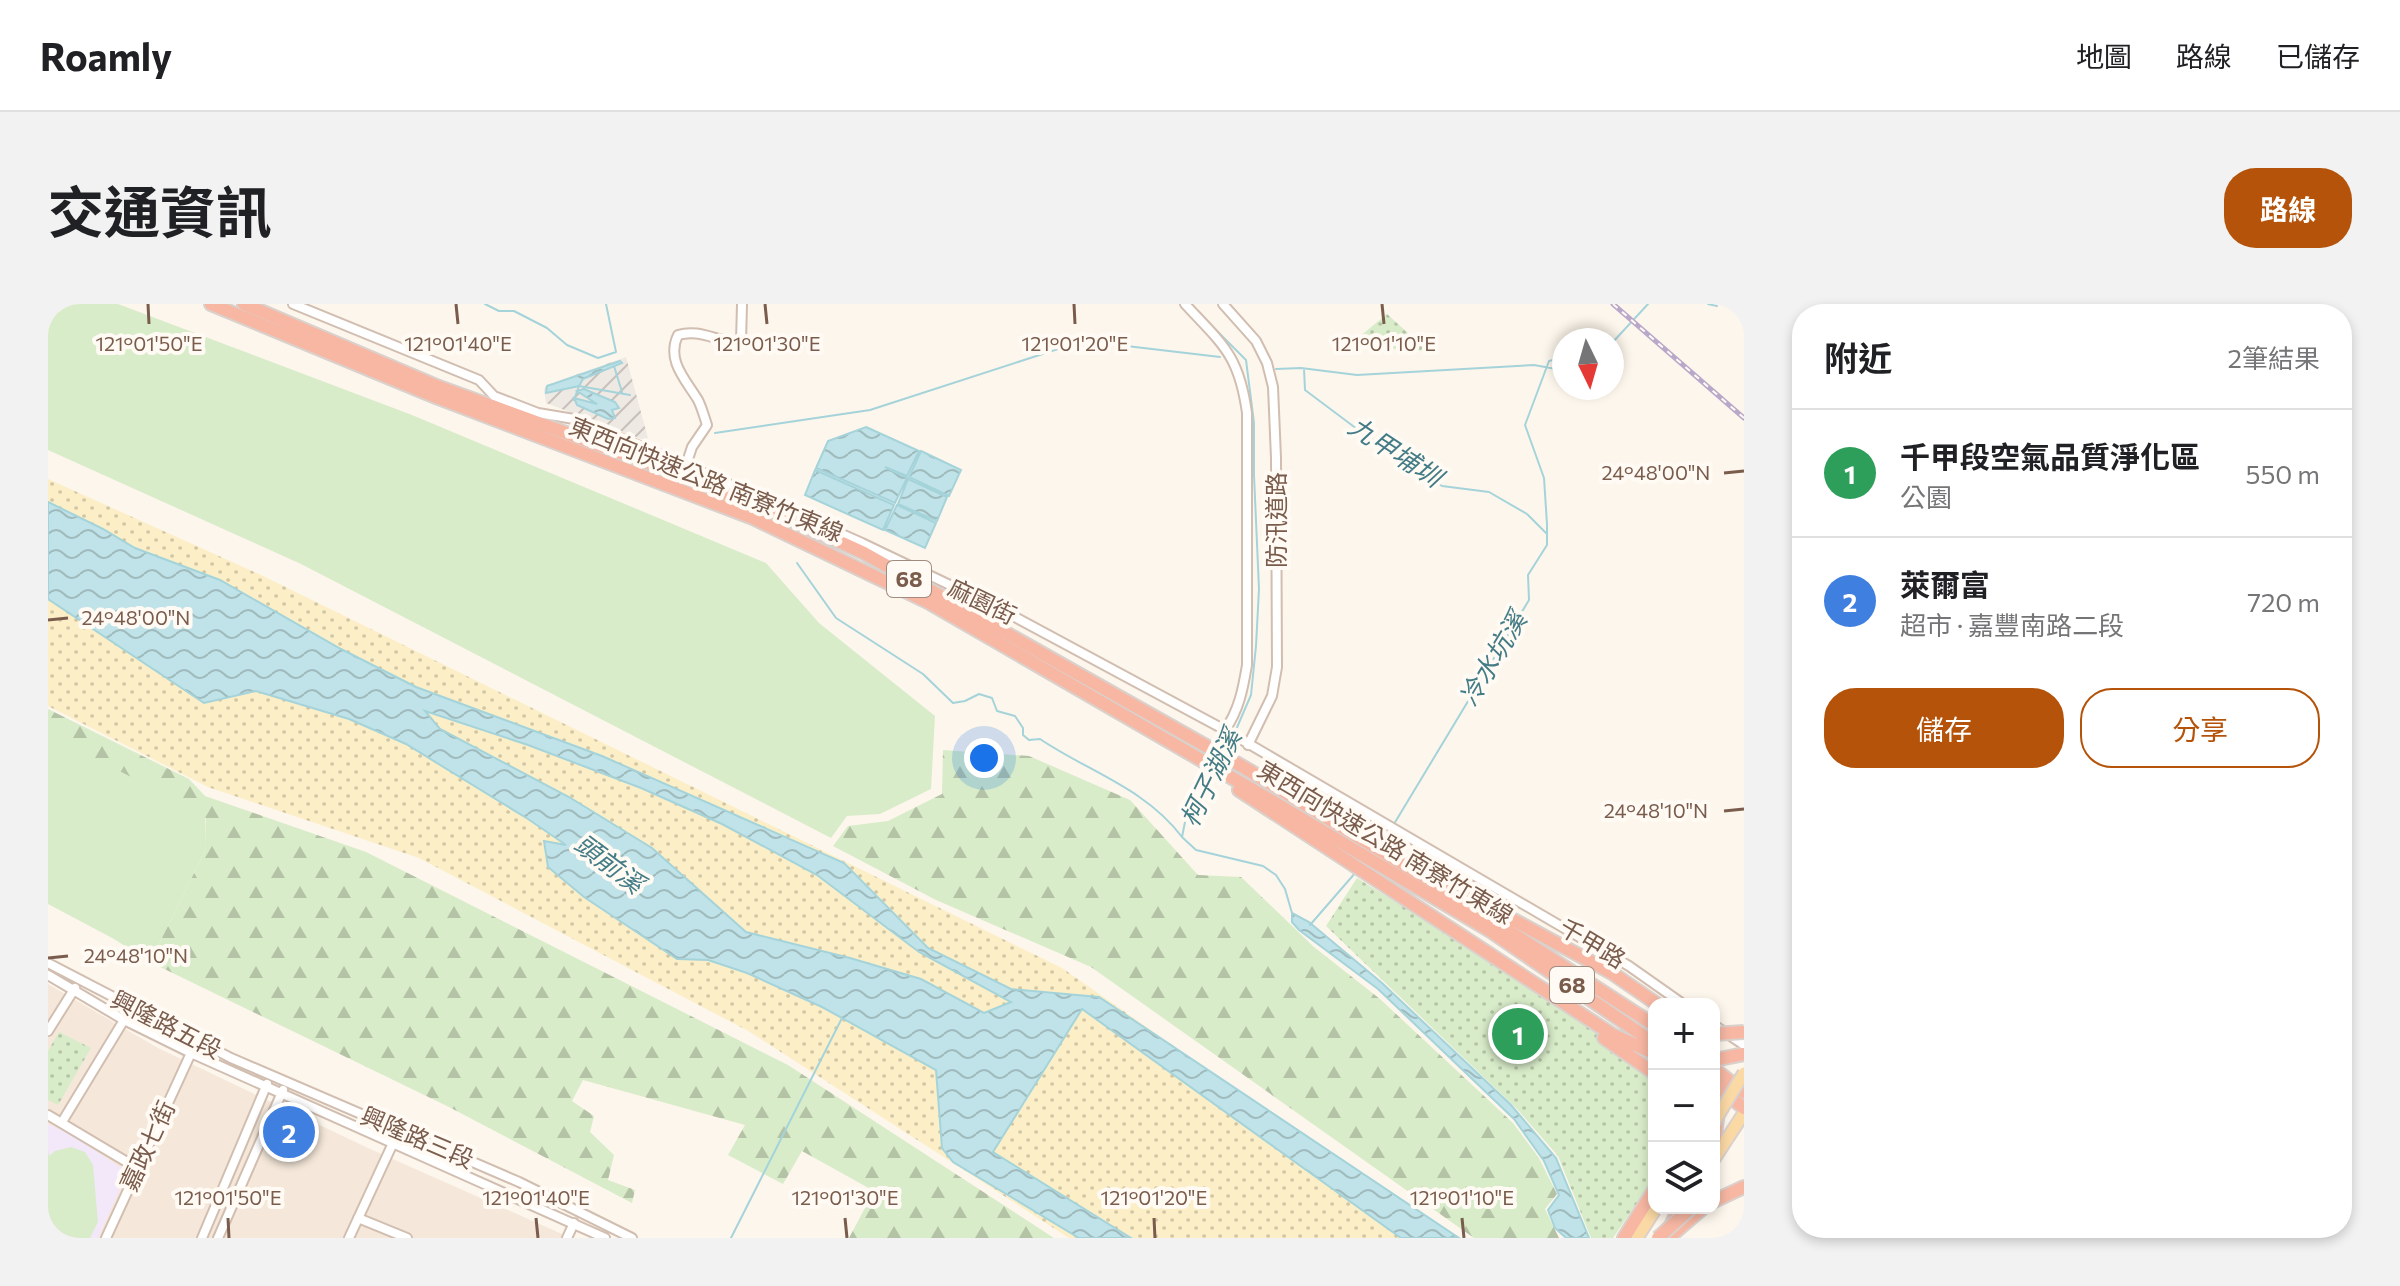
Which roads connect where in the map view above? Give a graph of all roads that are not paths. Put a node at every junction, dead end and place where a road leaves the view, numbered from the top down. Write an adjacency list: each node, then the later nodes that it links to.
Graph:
1 (211, 304): 7 (highway, 東西向快速公路 南寮竹東線 / 68)
2 (244, 304): 7 (highway, 東西向快速公路 南寮竹東線 / 68)
3 (293, 304): 8 (street, 麻園街)
4 (742, 304): 8 (street)
5 (1223, 304): 11 (street, 防汛道路)
6 (1187, 305): 9 (street)
7 (438, 392): 10 (highway, 東西向快速公路 南寮竹東線 / 68); 12 (highway, 東西向快速公路 南寮竹東線 / 68)
8 (686, 465): 9 (street, 麻園街)
9 (1225, 730): 11 (street, 麻園街)
10 (1157, 734): 13 (highway, 東西向快速公路 南寮竹東線 / 68); 18 (highway)
11 (1248, 745): 20 (street, 千甲路)
12 (1349, 831): 13 (highway, 東西向快速公路 南寮竹東線 / 68); 19 (highway)
13 (1491, 925): 22 (highway, 東西向快速公路 南寮竹東線 / 68); 27 (highway, 東西向快速公路 南寮竹東線 / 68)
14 (48, 963): 16 (street, 興隆路五段)
15 (48, 975): 17 (street, 興隆路五段)
16 (80, 980): 17 (street); 36 (street, 興隆路五段)
17 (74, 990): 21 (street, 興隆路五段); 24 (street)
18 (1545, 991): 29 (highway); 33 (highway)
19 (1649, 998)
20 (1674, 998)
21 (124, 1020): 30 (street, 興隆路五段); 45 (street)
22 (1648, 1021)
23 (1720, 1029): 28 (street)
24 (48, 1031)
25 (1744, 1032): 26 (highway, bridge)
26 (1720, 1034)
27 (1648, 1039)
28 (1744, 1045)
29 (1648, 1050)
30 (191, 1053): 38 (street, 興隆路五段); 48 (street, 嘉政七街)
31 (1744, 1054): 32 (highway)
32 (1720, 1059)
33 (1650, 1070)
34 (1715, 1070): 40 (highway)
35 (1744, 1073): 43 (main road, bridge)
36 (271, 1075): 37 (street, 興隆路五段); 38 (street)
37 (287, 1082): 41 (street); 67 (street, 興隆路三段)
38 (266, 1087): 41 (street, 興隆路五段); 61 (street)
39 (1720, 1089): 42 (highway)
40 (1744, 1092)
41 (281, 1093): 46 (street, 興隆路三段); 62 (street)
42 (1744, 1110): 47 (main road)
43 (1720, 1112)
44 (48, 1115): 45 (street)
45 (62, 1122): 48 (street)
46 (393, 1143): 58 (street); 59 (street, 興隆路三段)
47 (1720, 1149)
48 (137, 1168): 60 (street, 嘉政七街)
49 (1744, 1185): 50 (highway); 51 (highway)
50 (1720, 1191)
51 (1720, 1198)
52 (1648, 1200): 68 (highway)
53 (1652, 1214): 69 (main road)
54 (1677, 1214): 71 (highway, bridge)
55 (1682, 1214): 70 (highway, bridge)
56 (1684, 1214): 71 (main road, bridge)
57 (1696, 1214): 71 (highway)
58 (358, 1218): 63 (street); 64 (street)
59 (574, 1223): 65 (street); 66 (street, 興隆路三段)
60 (106, 1238)
61 (202, 1238)
62 (218, 1238)
63 (349, 1238)
64 (407, 1238)
65 (567, 1238)
66 (605, 1238)
67 (632, 1238)
68 (1624, 1238)
69 (1637, 1238)
70 (1658, 1238)
71 (1667, 1238)

